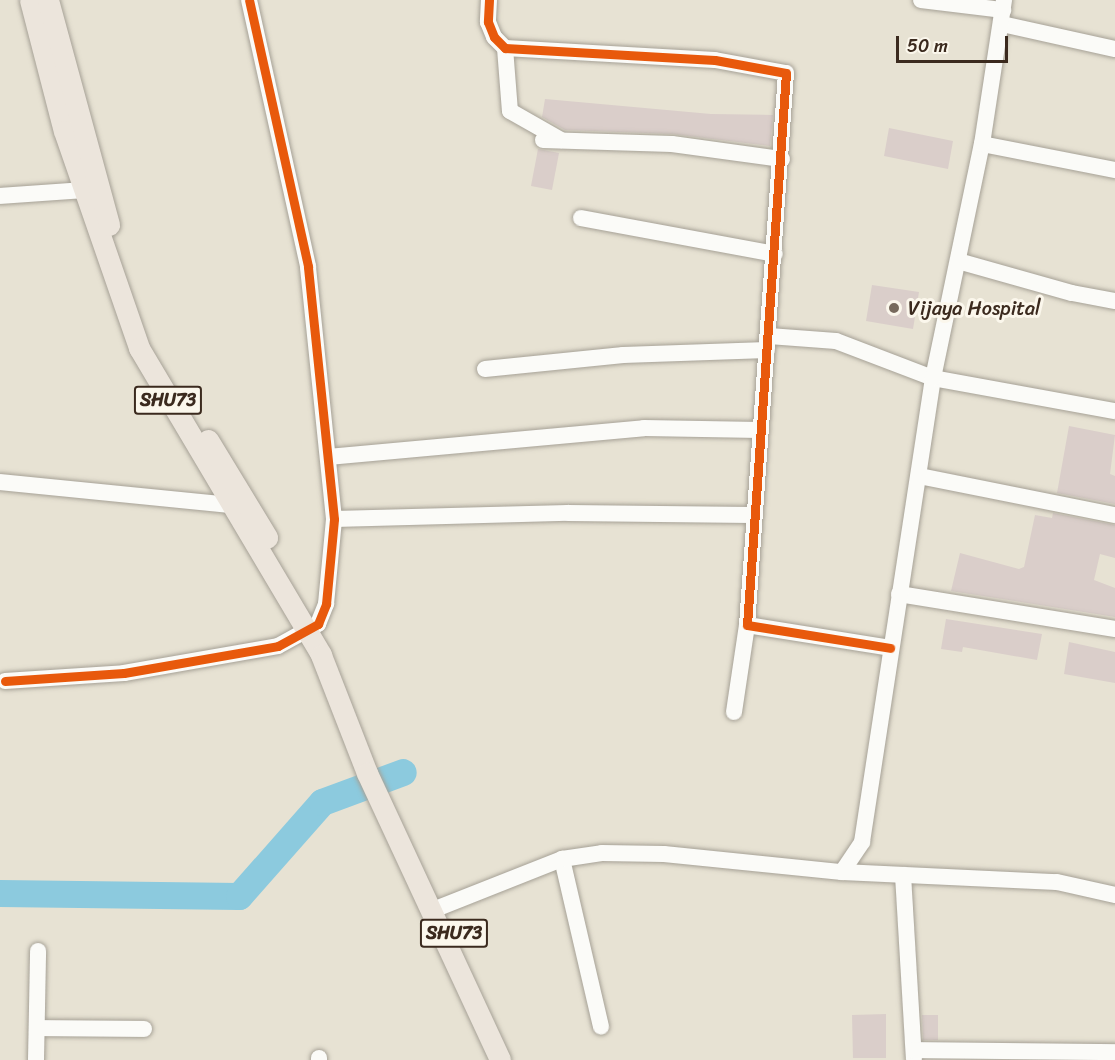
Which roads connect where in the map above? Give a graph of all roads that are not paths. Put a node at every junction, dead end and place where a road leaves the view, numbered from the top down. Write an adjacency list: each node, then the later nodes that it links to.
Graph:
1 (30, 0): 14 (main road, SHU73)
2 (48, 0): 20 (main road, SHU73)
3 (249, 0): 26 (street)
4 (489, 0): 7 (street)
5 (921, 0): 6 (street)
6 (1003, 11): 8 (street); 11 (street)
7 (505, 48): 10 (street); 12 (street)
8 (1115, 49)
9 (543, 140): 10 (street)
10 (561, 141): 12 (street)
11 (982, 144): 13 (street); 18 (street)
12 (782, 159): 17 (street)
13 (1115, 170)
14 (84, 190): 15 (street); 20 (main road, SHU73)
15 (0, 196)
16 (581, 218): 17 (street)
17 (775, 254): 21 (street)
18 (957, 261): 19 (street); 23 (street)
19 (1115, 301)
20 (134, 321): 29 (main road, SHU73); 35 (main road, SHU73)
21 (768, 343): 22 (street); 23 (street); 25 (street)
22 (485, 369)
23 (933, 378): 24 (street); 27 (street)
24 (1115, 411)
25 (760, 430): 26 (street); 30 (street)
26 (328, 457): 32 (street)
27 (919, 476): 31 (street); 33 (street)
28 (0, 482): 29 (street)
29 (230, 505): 35 (main road, SHU73)
30 (752, 515): 32 (street); 34 (street)
31 (1115, 515)
32 (334, 519): 35 (street)
33 (899, 594): 36 (street); 37 (street)
34 (747, 625): 37 (street); 39 (street)
35 (312, 629): 38 (street); 44 (main road, SHU73)
36 (1115, 629)
37 (890, 648): 41 (street)
38 (5, 681)
39 (734, 712)
40 (562, 859): 41 (street); 44 (street); 46 (street)
41 (842, 872): 42 (street)
42 (903, 875): 43 (street); 50 (street)
43 (1115, 895)
44 (437, 908): 52 (main road, SHU73); 53 (main road, SHU73)
45 (38, 951): 47 (street)
46 (601, 1027)
47 (37, 1028): 48 (street); 51 (street)
48 (144, 1029)
49 (1115, 1052): 50 (street)
50 (914, 1055)
51 (36, 1060)
52 (500, 1060)
53 (512, 1060)

